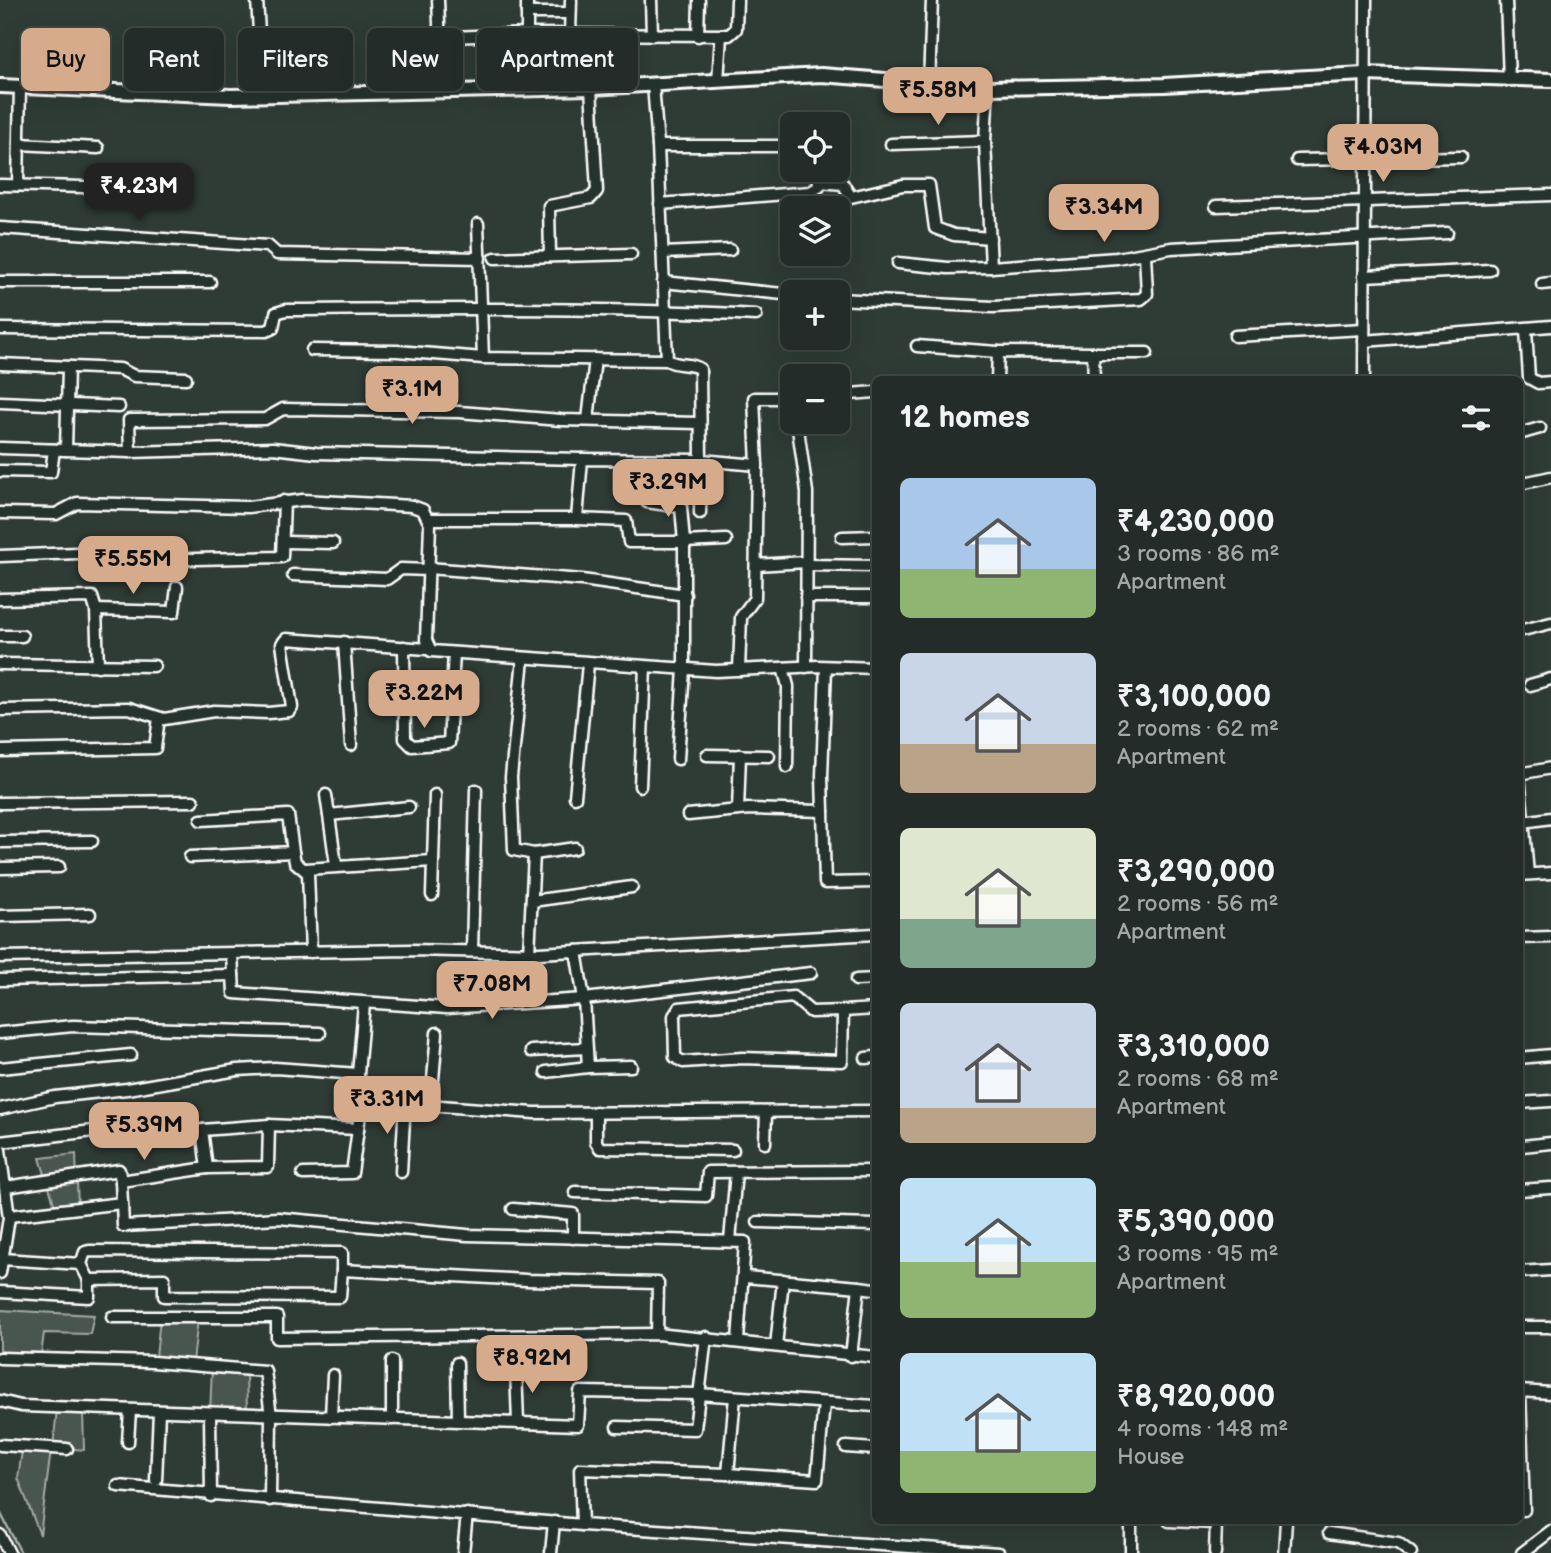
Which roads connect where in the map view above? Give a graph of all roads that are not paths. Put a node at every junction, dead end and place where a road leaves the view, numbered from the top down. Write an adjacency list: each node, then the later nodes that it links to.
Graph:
1 (257, 0): 32 (street)
2 (438, 0): 13 (street)
3 (527, 0): 11 (street)
4 (571, 0): 12 (street)
5 (651, 0): 17 (street)
6 (699, 0): 18 (street)
7 (737, 0): 19 (street)
8 (932, 0): 25 (street)
9 (1366, 0): 20 (street)
10 (1506, 0): 21 (street)
11 (527, 13): 12 (street); 14 (street)
12 (570, 13): 15 (street)
13 (440, 28)
14 (527, 28)
15 (570, 28)
16 (638, 35): 17 (street)
17 (652, 35): 18 (street)
18 (698, 36): 19 (street)
19 (721, 36): 23 (street)
20 (1364, 74): 21 (main road); 29 (main road); 40 (street)
21 (1509, 80): 22 (main road)
22 (1551, 80)
23 (719, 81): 24 (main road); 25 (main road)
24 (653, 85): 27 (main road); 36 (street)
25 (929, 85): 29 (main road)
26 (0, 86): 28 (main road)
27 (638, 86)
28 (20, 87): 32 (main road); 34 (street)
29 (988, 88): 33 (street)
30 (446, 91): 32 (main road)
31 (591, 91): 59 (street)
32 (263, 95)
33 (985, 141): 35 (street); 54 (street)
34 (19, 144): 38 (street); 44 (street)
35 (891, 144)
36 (659, 146): 37 (street); 48 (street)
37 (780, 146)
38 (98, 148)
39 (1461, 156): 40 (street)
40 (1364, 159): 41 (street); 47 (street)
41 (1297, 160)
42 (820, 182): 48 (street); 54 (street)
43 (0, 185): 44 (street)
44 (18, 186): 45 (street)
45 (125, 188)
46 (1551, 195): 47 (street)
47 (1364, 200): 49 (street); 53 (street)
48 (660, 204): 56 (street)
49 (1216, 205)
50 (478, 224): 60 (street)
51 (0, 228): 60 (street)
52 (1447, 233): 53 (street)
53 (1364, 237): 58 (street); 65 (street)
54 (990, 238): 63 (street)
55 (730, 250): 56 (street)
56 (663, 253): 68 (street)
57 (631, 254): 59 (street)
58 (1145, 254): 63 (street); 70 (street)
59 (550, 256): 61 (street)
60 (480, 258): 71 (street)
61 (495, 258)
62 (898, 264): 63 (street)
63 (991, 267)
64 (1490, 270): 65 (street)
65 (1364, 276): 76 (street)
66 (0, 282): 67 (street)
67 (210, 282)
68 (663, 282): 69 (street); 72 (street)
69 (780, 294)
70 (850, 300)
71 (482, 308): 72 (street); 75 (street); 85 (street)
72 (663, 310): 73 (street); 87 (street)
73 (756, 315)
74 (1551, 326): 77 (street)
75 (0, 329)
76 (1364, 329): 78 (street); 79 (street)
77 (1525, 330): 79 (street); 94 (street)
78 (1235, 336)
79 (1364, 341): 92 (street)
80 (917, 346): 82 (street)
81 (312, 350): 85 (street)
82 (998, 352): 83 (street); 90 (street)
83 (1093, 353): 84 (street); 91 (street)
84 (1147, 353)
85 (483, 358): 86 (street)
86 (596, 359): 87 (street); 101 (street)
87 (667, 360): 102 (street)
88 (0, 364): 89 (street)
89 (68, 367): 93 (street); 99 (street)
90 (997, 376)
91 (1094, 376)
92 (1364, 376)
93 (186, 378)
94 (1551, 382)
95 (872, 392): 96 (street)
96 (850, 394)
97 (780, 398): 112 (street)
98 (0, 401): 99 (street)
99 (66, 406): 100 (street); 108 (street)
100 (119, 407)
101 (589, 420): 102 (street); 109 (street)
102 (699, 423): 111 (street)
103 (1539, 428): 105 (street)
104 (799, 434): 131 (street)
105 (1523, 434)
106 (0, 448): 107 (street)
107 (54, 450): 108 (street); 113 (street)
108 (66, 450): 109 (street)
109 (130, 452): 110 (street)
110 (582, 459): 111 (street); 121 (street)
111 (701, 460): 112 (street); 119 (street)
112 (757, 465): 132 (street)
113 (0, 471)
114 (1551, 477): 115 (street)
115 (1523, 483)
116 (284, 501): 118 (street); 120 (street); 126 (street)
117 (647, 502): 125 (street)
118 (0, 513)
119 (700, 513)
120 (429, 519): 121 (street); 134 (street)
121 (577, 519): 125 (street)
122 (872, 536): 123 (street)
123 (842, 537)
124 (726, 540): 125 (street)
125 (684, 541): 137 (street)
126 (284, 542): 127 (street); 130 (street)
127 (333, 543)
128 (103, 552): 129 (street)
129 (0, 556)
130 (150, 560)
131 (806, 563): 132 (street); 133 (street); 138 (street)
132 (756, 565): 161 (street)
133 (872, 566)
134 (428, 569): 135 (street); 137 (street); 148 (street)
135 (293, 575)
136 (177, 587): 141 (street)
137 (685, 595): 160 (street)
138 (806, 597): 139 (street); 156 (street)
139 (872, 597)
140 (0, 599): 141 (street)
141 (96, 610): 153 (street)
142 (1551, 623): 143 (street)
143 (1523, 630)
144 (0, 636): 145 (street)
145 (22, 636)
146 (344, 642): 147 (street); 165 (street); 166 (street)
147 (404, 647): 148 (street); 149 (street)
148 (428, 649): 149 (street)
149 (454, 653): 150 (street)
150 (523, 659): 152 (street); 195 (street)
151 (0, 664): 153 (street)
152 (588, 664): 155 (street); 179 (street)
153 (99, 666): 154 (street)
154 (155, 666)
155 (645, 667): 160 (street); 175 (street)
156 (806, 667): 157 (street); 158 (street)
157 (826, 667): 159 (street); 184 (street)
158 (783, 668): 161 (street); 172 (street)
159 (872, 668)
160 (684, 669): 161 (street); 171 (street)
161 (739, 670)
162 (1551, 679): 163 (street)
163 (1530, 685)
164 (0, 710): 165 (street)
165 (159, 718): 167 (street)
166 (351, 746)
167 (0, 751)
168 (708, 755): 169 (street)
169 (740, 755): 170 (street); 183 (street)
170 (769, 756)
171 (678, 759)
172 (787, 767)
173 (1551, 768): 174 (street)
174 (1523, 773)
175 (640, 786)
176 (476, 790): 213 (street)
177 (326, 795): 186 (street)
178 (435, 795): 197 (street)
179 (575, 797)
180 (193, 801): 181 (street)
181 (0, 803)
182 (409, 807): 186 (street)
183 (738, 810): 184 (street); 187 (street)
184 (823, 811): 204 (street)
185 (1523, 812): 190 (street)
186 (329, 815): 198 (street)
187 (688, 815)
188 (1551, 818): 190 (street)
189 (201, 820): 194 (street)
190 (1524, 822): 203 (street)
191 (92, 841): 192 (street)
192 (0, 842)
193 (575, 848): 195 (street)
194 (293, 852): 196 (street); 201 (street)
195 (534, 854): 207 (street)
196 (190, 857)
197 (433, 861): 198 (street); 206 (street)
198 (336, 865): 201 (street)
199 (59, 867): 200 (street)
200 (0, 868)
201 (305, 869): 215 (street)
202 (1551, 873): 203 (street)
203 (1524, 875)
204 (872, 882)
205 (632, 887): 207 (street)
206 (432, 895)
207 (532, 901): 216 (street)
208 (90, 914): 209 (street)
209 (0, 916)
210 (872, 934): 214 (street)
211 (1551, 937): 212 (street)
212 (1523, 938)
213 (472, 951): 215 (street); 216 (street)
214 (576, 951): 216 (street); 224 (street)
215 (311, 952): 217 (street)
216 (529, 953)
217 (232, 954): 218 (street); 220 (street)
218 (0, 957)
219 (811, 973): 224 (street)
220 (233, 975): 222 (street); 225 (street)
221 (872, 979): 223 (street)
222 (0, 980)
223 (856, 980)
224 (584, 999): 225 (street); 231 (street)
225 (363, 1004): 240 (street)
226 (872, 1009): 227 (street)
227 (843, 1011): 227 (street)
228 (0, 1033): 229 (street)
229 (320, 1033)
230 (437, 1033): 244 (street)
231 (586, 1048): 232 (street); 237 (street)
232 (531, 1051)
233 (131, 1055): 238 (street)
234 (1551, 1055): 235 (street)
235 (1523, 1058)
236 (631, 1066): 237 (street)
237 (588, 1067): 239 (street)
238 (0, 1068)
239 (545, 1072)
240 (358, 1074): 241 (street); 246 (street)
241 (362, 1100): 243 (street); 252 (street)
242 (1551, 1101): 245 (street)
243 (405, 1102): 244 (street); 262 (street)
244 (432, 1103): 248 (street)
245 (1523, 1103)
246 (0, 1109)
247 (872, 1111): 249 (street)
248 (596, 1112): 249 (street); 258 (street)
249 (766, 1112): 254 (street)
250 (178, 1121): 253 (street)
251 (270, 1125): 252 (street); 259 (street); 259 (street)
252 (358, 1129): 263 (street)
253 (0, 1142)
254 (765, 1143)
255 (1551, 1143): 256 (street)
256 (1523, 1146)
257 (0, 1150): 265 (street)
258 (733, 1150)
259 (207, 1168): 264 (street)
260 (736, 1171): 261 (street); 268 (street); 275 (street)
261 (872, 1171)
262 (401, 1172)
263 (303, 1174)
264 (121, 1181): 265 (street); 269 (street)
265 (5, 1187): 271 (street)
266 (1551, 1188): 267 (street)
267 (1523, 1189)
268 (575, 1192)
269 (122, 1203): 271 (street); 274 (street)
270 (513, 1209): 274 (street)
271 (9, 1216): 276 (street)
272 (758, 1222): 273 (street)
273 (872, 1225)
274 (573, 1238): 275 (street)
275 (730, 1241): 282 (street)
276 (2, 1259): 277 (street); 281 (street)
277 (82, 1264): 278 (street); 283 (street)
278 (342, 1270): 283 (street); 291 (street)
279 (1551, 1270): 280 (street)
280 (1523, 1272)
281 (0, 1273)
282 (745, 1277): 284 (street); 293 (street)
283 (89, 1280): 287 (street)
284 (783, 1280): 285 (street); 294 (street)
285 (859, 1287): 286 (street); 295 (street)
286 (872, 1289)
287 (0, 1292)
288 (112, 1317): 291 (street)
289 (1523, 1327): 290 (street)
290 (1551, 1328)
291 (657, 1334): 292 (street)
292 (706, 1337): 293 (street); 304 (street)
293 (738, 1342): 294 (street)
294 (776, 1346): 295 (street)
295 (851, 1356): 296 (street)
296 (872, 1357)
297 (0, 1358): 312 (street)
298 (392, 1362): 314 (street)
299 (457, 1363): 315 (street)
300 (516, 1368): 316 (street)
301 (333, 1375): 313 (street)
302 (1523, 1391): 303 (street)
303 (1551, 1393)
304 (698, 1394): 305 (street); 316 (street); 317 (street)
305 (735, 1397): 307 (street); 323 (street)
306 (0, 1401): 309 (street)
307 (824, 1403): 308 (street); 323 (street)
308 (872, 1406)
309 (130, 1411): 310 (street); 318 (street)
310 (159, 1412): 311 (street); 324 (street)
311 (209, 1414): 312 (street); 326 (street)
312 (271, 1416): 313 (street); 327 (street)
313 (331, 1418): 314 (street)
314 (392, 1419): 315 (street)
315 (458, 1422): 316 (street)
316 (518, 1423)
317 (617, 1427)
318 (128, 1442)
319 (0, 1445): 321 (street)
320 (846, 1447): 322 (street)
321 (67, 1449)
322 (872, 1449)
323 (728, 1474): 335 (street)
324 (156, 1480)
325 (118, 1486): 326 (street)
326 (211, 1496): 327 (street)
327 (270, 1500): 330 (street)
328 (1523, 1502): 329 (street)
329 (1524, 1510)
330 (467, 1514): 331 (street); 341 (street)
331 (554, 1522): 335 (street); 342 (street)
332 (1132, 1524): 344 (street)
333 (1216, 1524): 345 (street)
334 (1286, 1524): 346 (street)
335 (582, 1525): 340 (street)
336 (1551, 1531): 348 (street)
337 (1329, 1533): 347 (street)
338 (0, 1535): 339 (street)
339 (5, 1548)
340 (854, 1548): 343 (street)
341 (463, 1553)
342 (551, 1553)
343 (999, 1553)
344 (1131, 1553)
345 (1215, 1553)
346 (1284, 1553)
347 (1411, 1553)
348 (1522, 1553)

